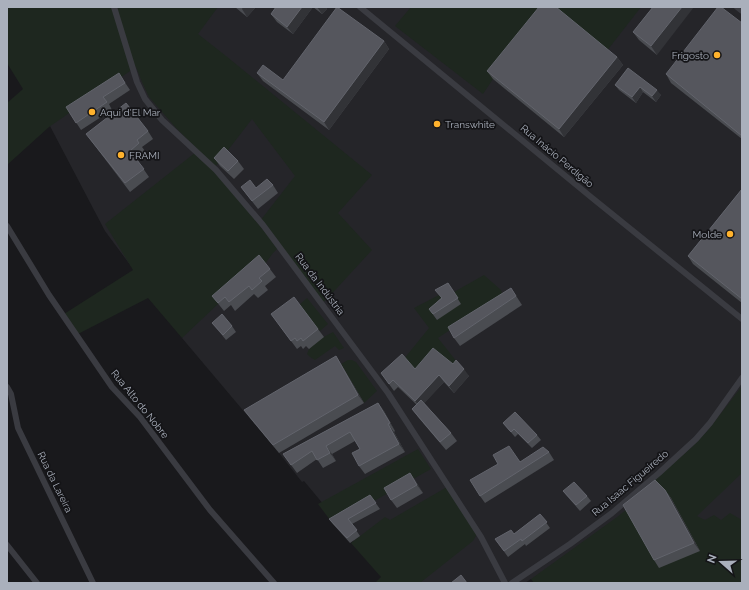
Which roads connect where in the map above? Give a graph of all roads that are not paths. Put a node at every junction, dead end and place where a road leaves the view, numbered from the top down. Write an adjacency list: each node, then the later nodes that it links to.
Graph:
1 (114, 7): 13 (street, Rua da Indústria)
2 (360, 7): 6 (street, Rua Inácio Perdigão)
3 (736, 7): 4 (street)
4 (742, 11)
5 (7, 226): 12 (street, Rua Alto do Nobre)
6 (742, 319)
7 (742, 378): 14 (street, Rua Isaac Figueiredo)
8 (7, 387): 11 (street, Rua da Lareira)
9 (7, 545): 10 (street)
10 (37, 583)
11 (93, 583)
12 (274, 583)
13 (505, 583)
14 (512, 583)

